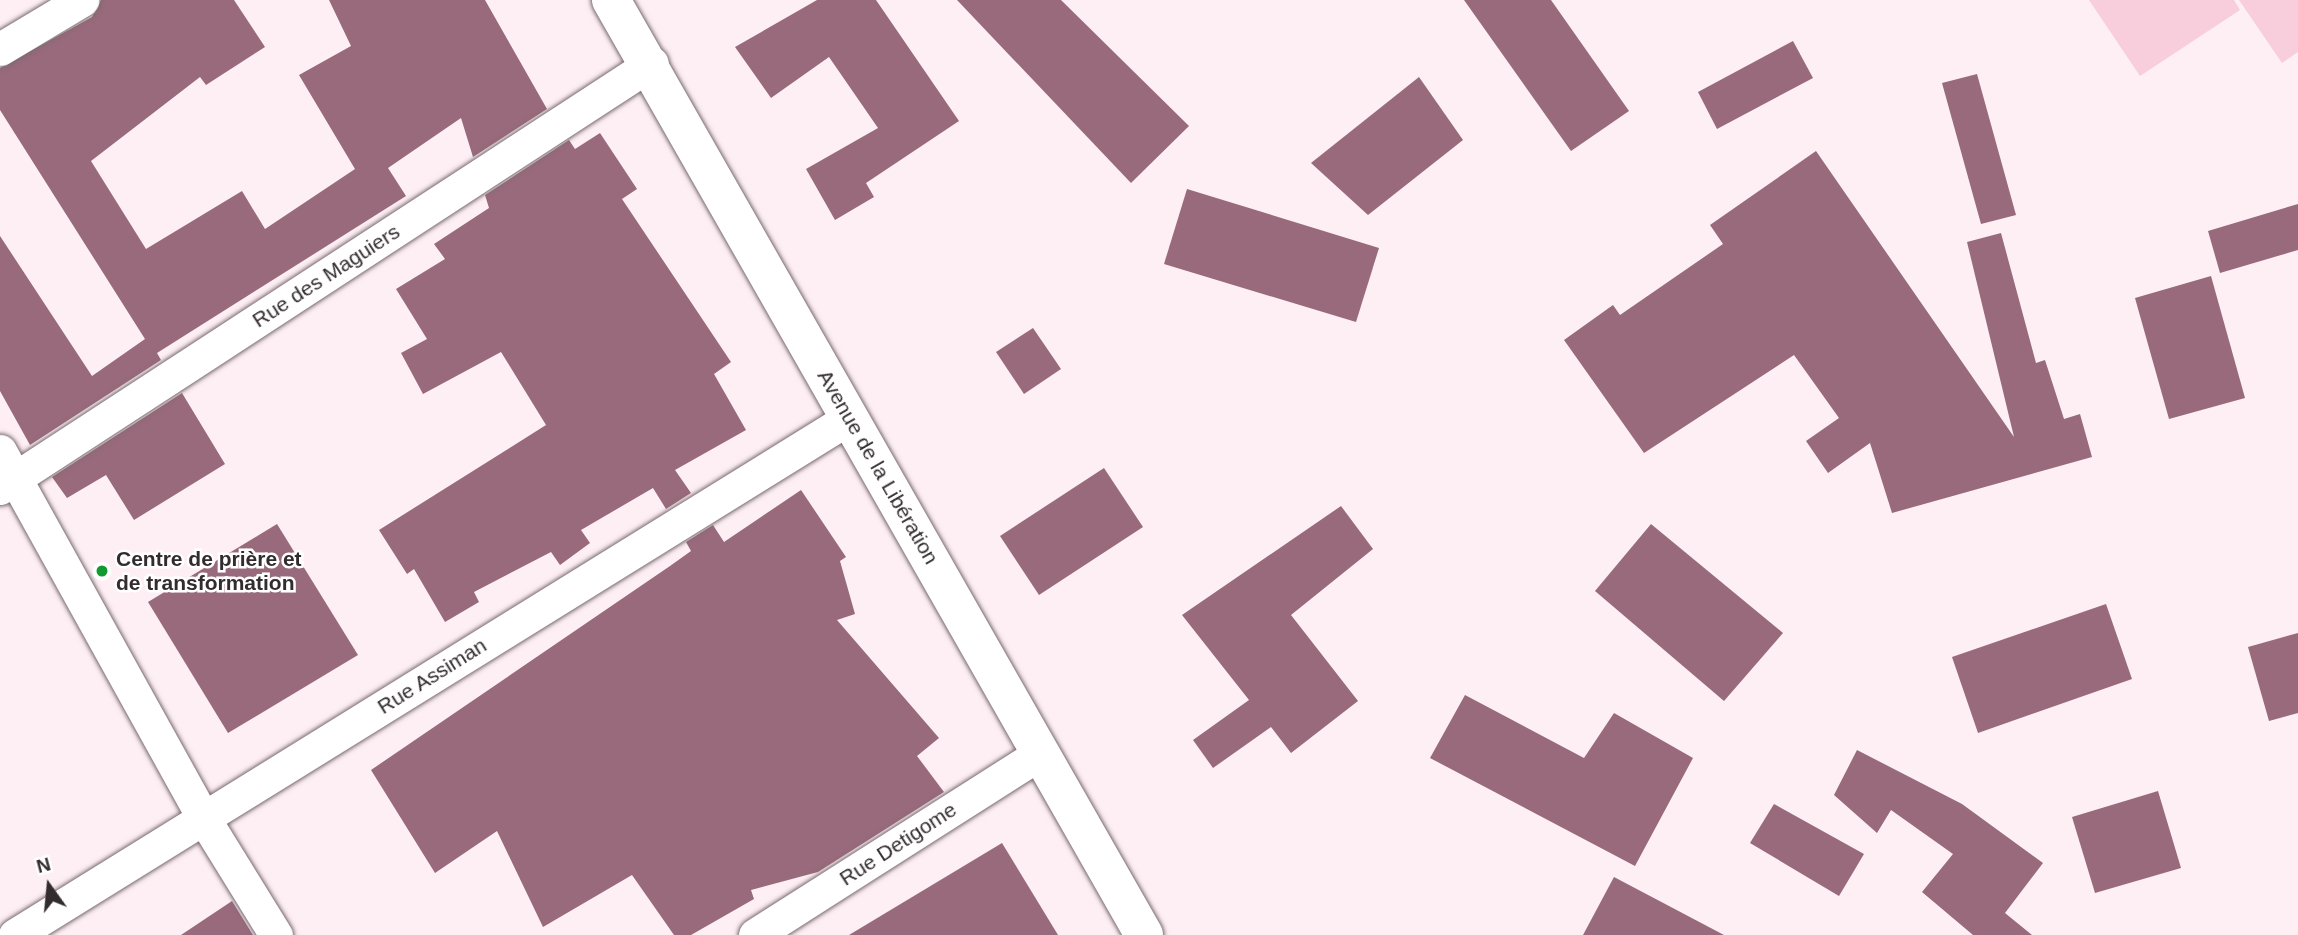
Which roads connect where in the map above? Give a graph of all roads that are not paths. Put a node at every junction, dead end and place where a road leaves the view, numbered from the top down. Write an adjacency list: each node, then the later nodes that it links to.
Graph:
1 (82, 0): 3 (street)
2 (611, 0): 4 (main road, Avenue de la Libération)
3 (0, 49)
4 (652, 64): 5 (main road, Avenue de la Libération); 6 (street, Rue des Maguiers)
5 (849, 418): 7 (main road, Avenue de la Libération); 8 (street, Rue Assiman)
6 (5, 472): 8 (street)
7 (1041, 752): 11 (street, Rue Detigome); 12 (main road, Avenue de la Libération)
8 (203, 817): 9 (street, Rue Assiman); 10 (street)
9 (16, 935)
10 (276, 935)
11 (755, 935)
12 (1144, 935)

